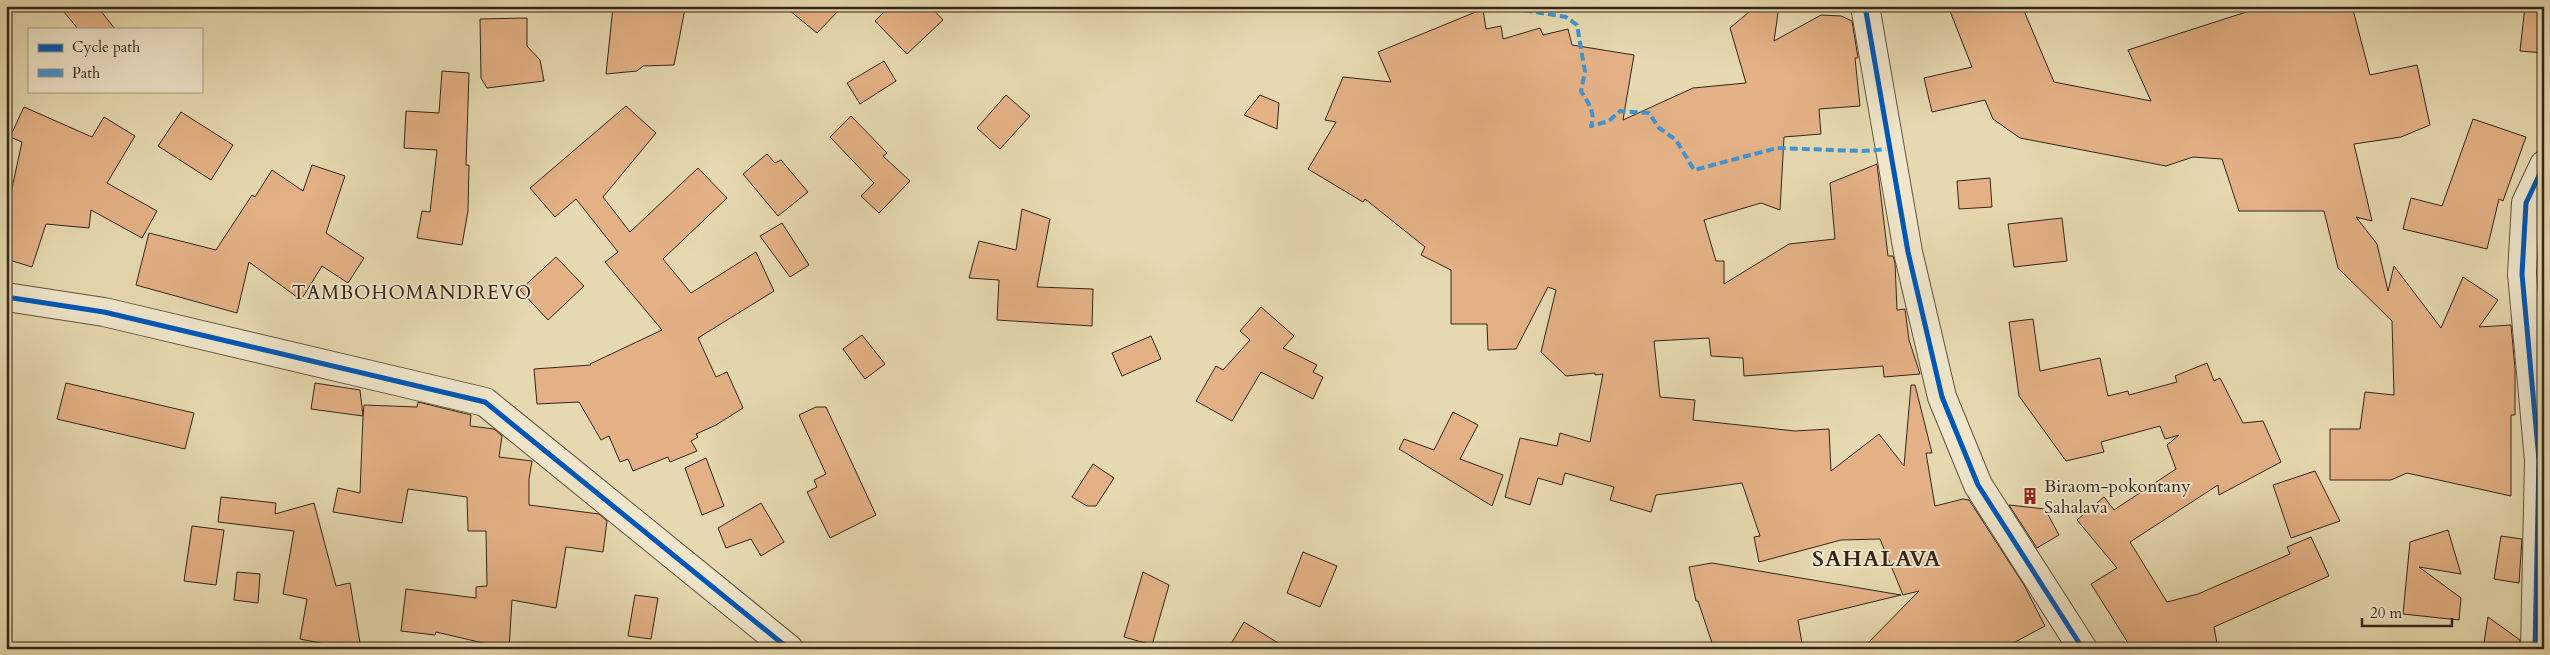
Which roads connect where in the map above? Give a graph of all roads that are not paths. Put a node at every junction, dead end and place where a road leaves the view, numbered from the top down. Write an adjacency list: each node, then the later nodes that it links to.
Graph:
1 (1865, 6): 5 (street)
2 (2544, 165): 6 (street)
3 (6, 297): 4 (street)
4 (789, 649)
5 (2083, 649)
6 (2535, 649)

